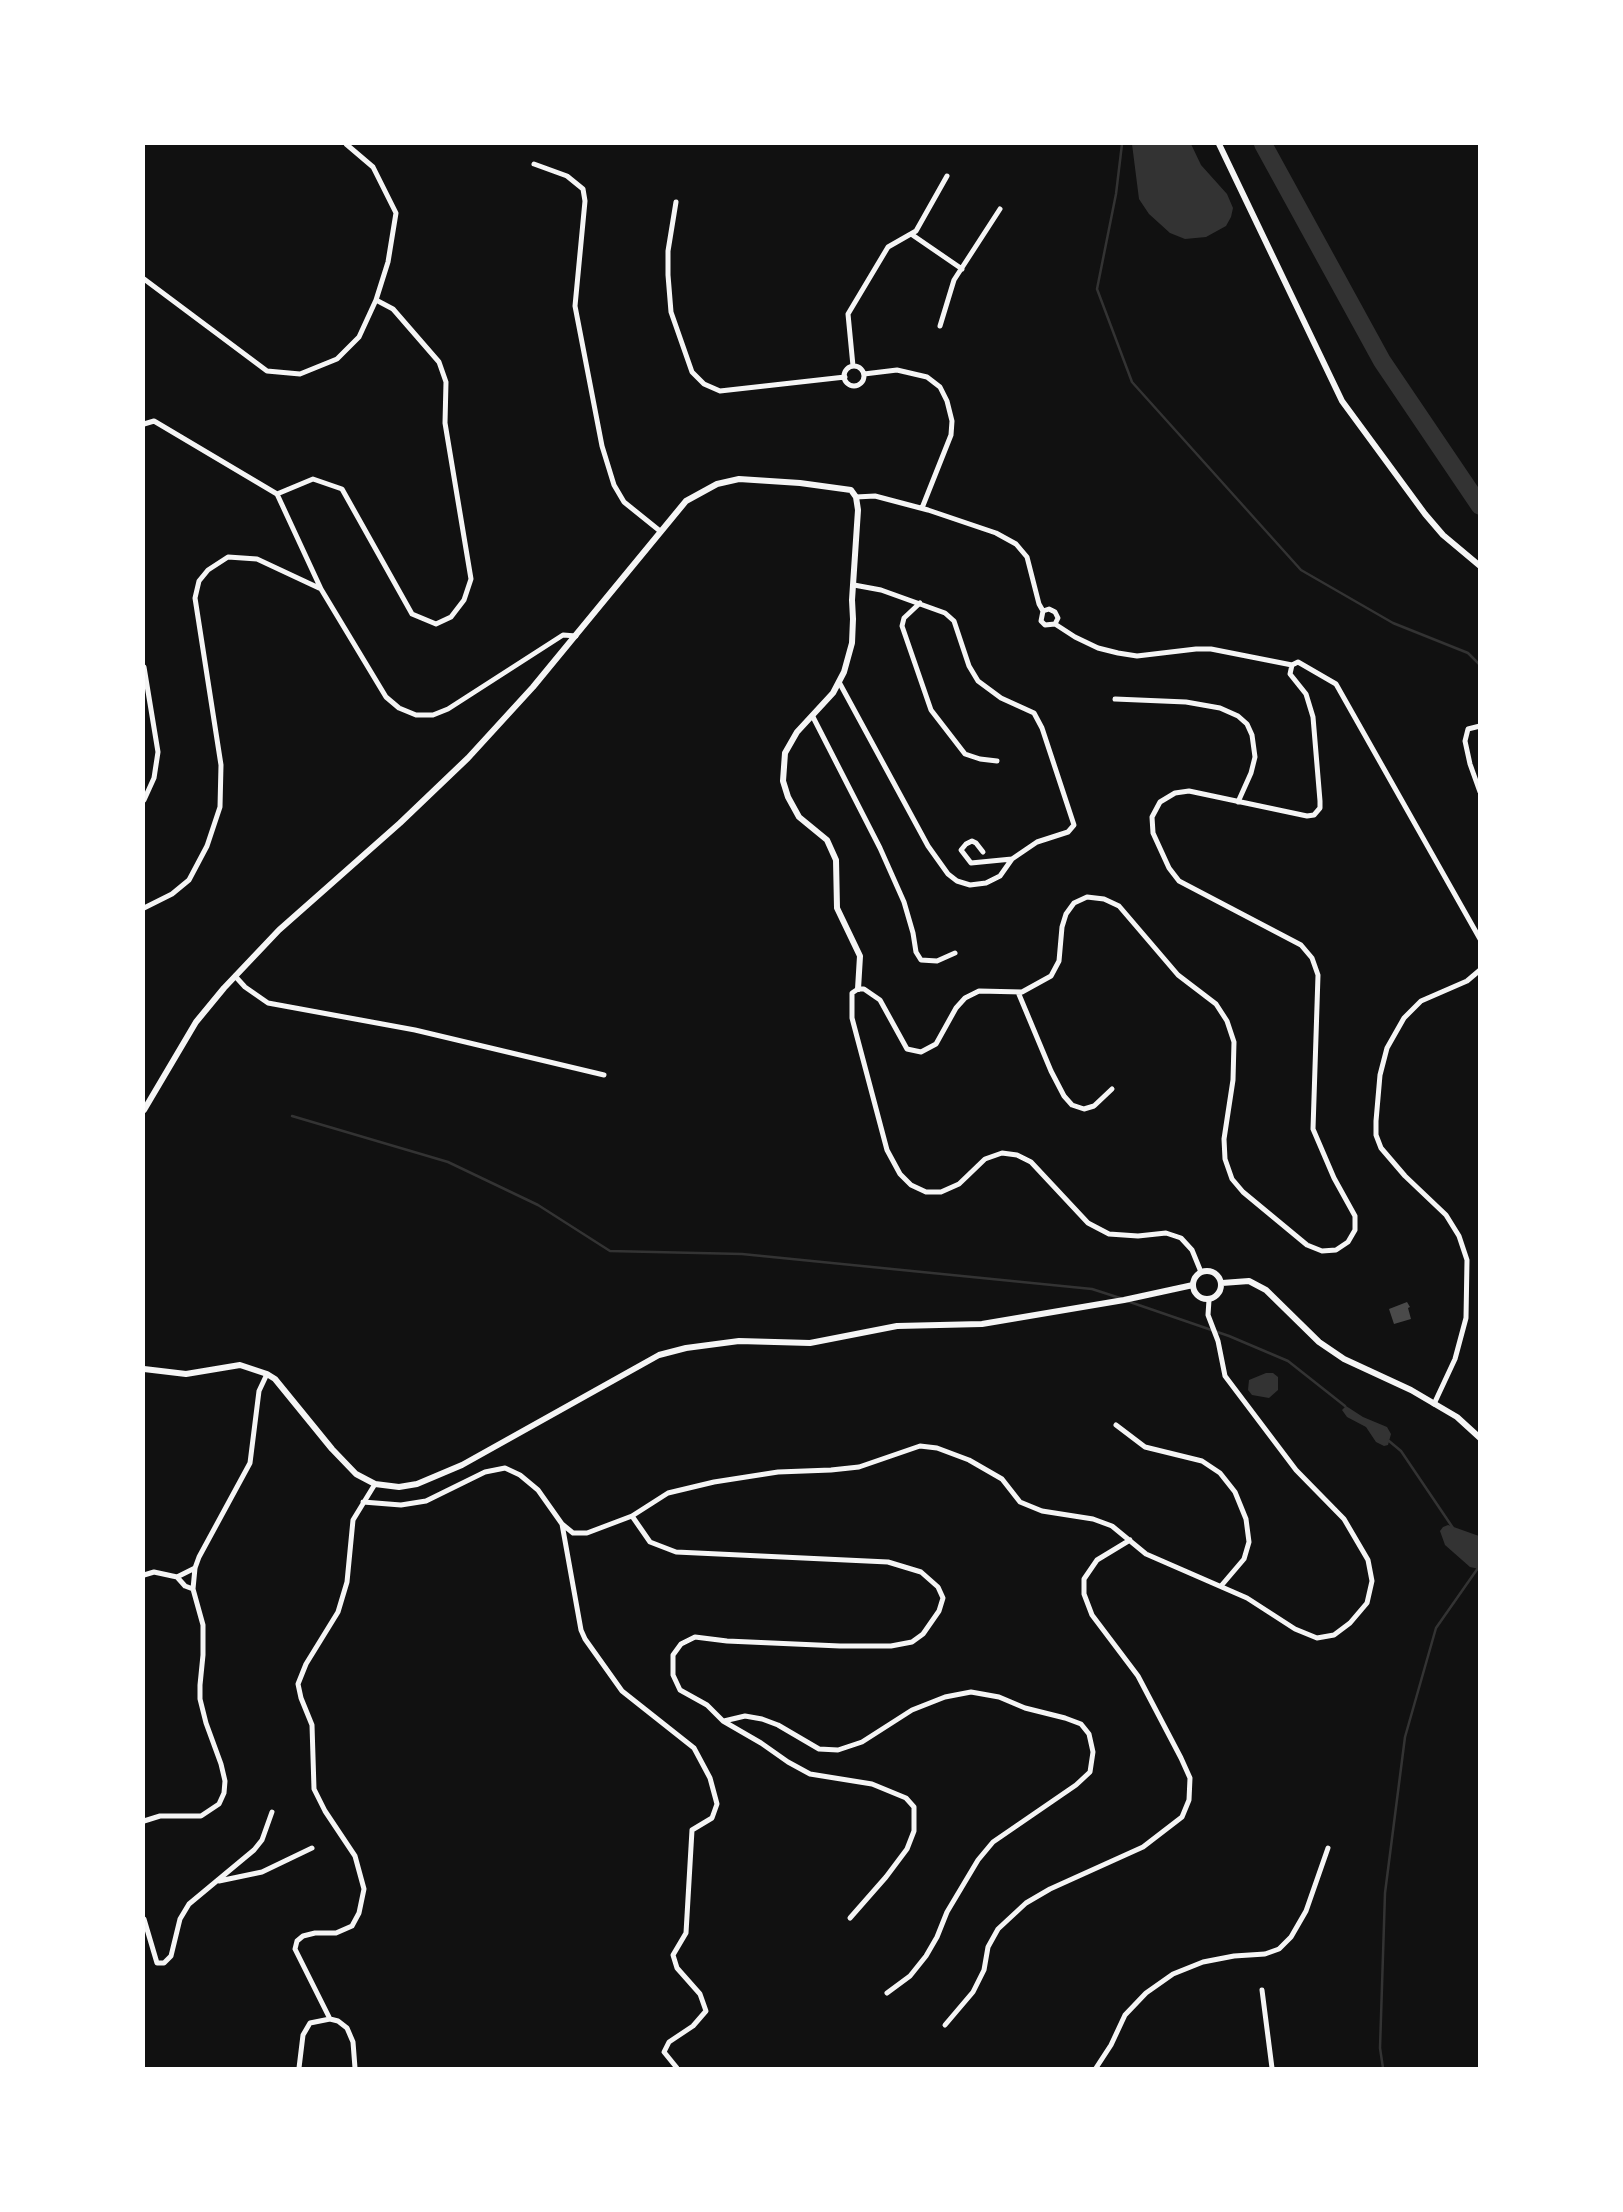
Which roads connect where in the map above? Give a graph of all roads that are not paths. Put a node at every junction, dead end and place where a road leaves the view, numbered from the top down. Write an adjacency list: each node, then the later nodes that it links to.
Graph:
1 (346, 144): 10 (street)
2 (1219, 144): 20 (street)
3 (534, 164): 19 (street)
4 (947, 176): 7 (street)
5 (676, 202): 14 (street)
6 (1000, 209): 8 (street)
7 (911, 234): 8 (street); 12 (street)
8 (962, 270): 11 (street)
9 (144, 279): 10 (street)
10 (376, 300): 16 (street)
11 (940, 326)
12 (853, 366): 13 (street); 14 (street)
13 (864, 374): 14 (street); 18 (street)
14 (845, 377)
15 (144, 424): 16 (street)
16 (277, 494): 22 (street)
17 (856, 497): 18 (street); 19 (street); 21 (street)
18 (922, 508): 24 (street)
19 (660, 531): 26 (street)
20 (1479, 566)
21 (853, 585): 23 (street); 29 (street)
22 (321, 589): 26 (street); 39 (street)
23 (920, 603): 33 (street); 38 (street)
24 (1043, 611): 25 (street); 25 (street)
25 (1055, 624): 27 (street)
26 (576, 636): 43 (street)
27 (1292, 666): 36 (street); 40 (street)
28 (144, 667): 35 (street)
29 (839, 682): 31 (street); 38 (street)
30 (1115, 699): 36 (street)
31 (813, 717): 41 (street); 44 (street)
32 (1479, 726): 34 (street)
33 (997, 761)
34 (1479, 792)
35 (144, 800)
36 (1238, 802): 45 (street)
37 (984, 852): 38 (street)
38 (1012, 859)
39 (144, 908)
40 (1479, 939)
41 (955, 953)
42 (1479, 970): 55 (street)
43 (236, 976): 46 (street); 48 (street)
44 (858, 989): 45 (street); 49 (street)
45 (1018, 992): 47 (street)
46 (604, 1075)
47 (1112, 1089)
48 (144, 1111)
49 (1201, 1272): 50 (street); 51 (street)
50 (1222, 1283): 52 (street); 55 (street)
51 (1193, 1285): 52 (street); 58 (street)
52 (1209, 1300): 66 (street)
53 (144, 1369): 54 (street)
54 (267, 1374): 58 (street); 63 (street)
55 (1434, 1404): 57 (street)
56 (1116, 1425): 66 (street)
57 (1479, 1438)
58 (375, 1484): 59 (street)
59 (363, 1502): 61 (street); 78 (street)
60 (632, 1516): 61 (street); 62 (street); 68 (street)
61 (562, 1524): 82 (street)
62 (1130, 1540): 66 (street); 79 (street)
63 (195, 1567): 65 (street); 67 (street)
64 (144, 1575): 65 (street)
65 (177, 1577): 67 (street)
66 (1221, 1586)
67 (193, 1589): 70 (street)
68 (723, 1721): 74 (street); 77 (street)
69 (272, 1812): 73 (street)
70 (144, 1821)
71 (313, 1848): 73 (street)
72 (1328, 1849): 83 (street)
73 (219, 1881): 75 (street)
74 (850, 1918)
75 (144, 1919)
76 (1262, 1990): 84 (street)
77 (887, 1993)
78 (330, 2019): 80 (street); 81 (street)
79 (945, 2025)
80 (299, 2068)
81 (355, 2068)
82 (677, 2068)
83 (1096, 2068)
84 (1272, 2068)

